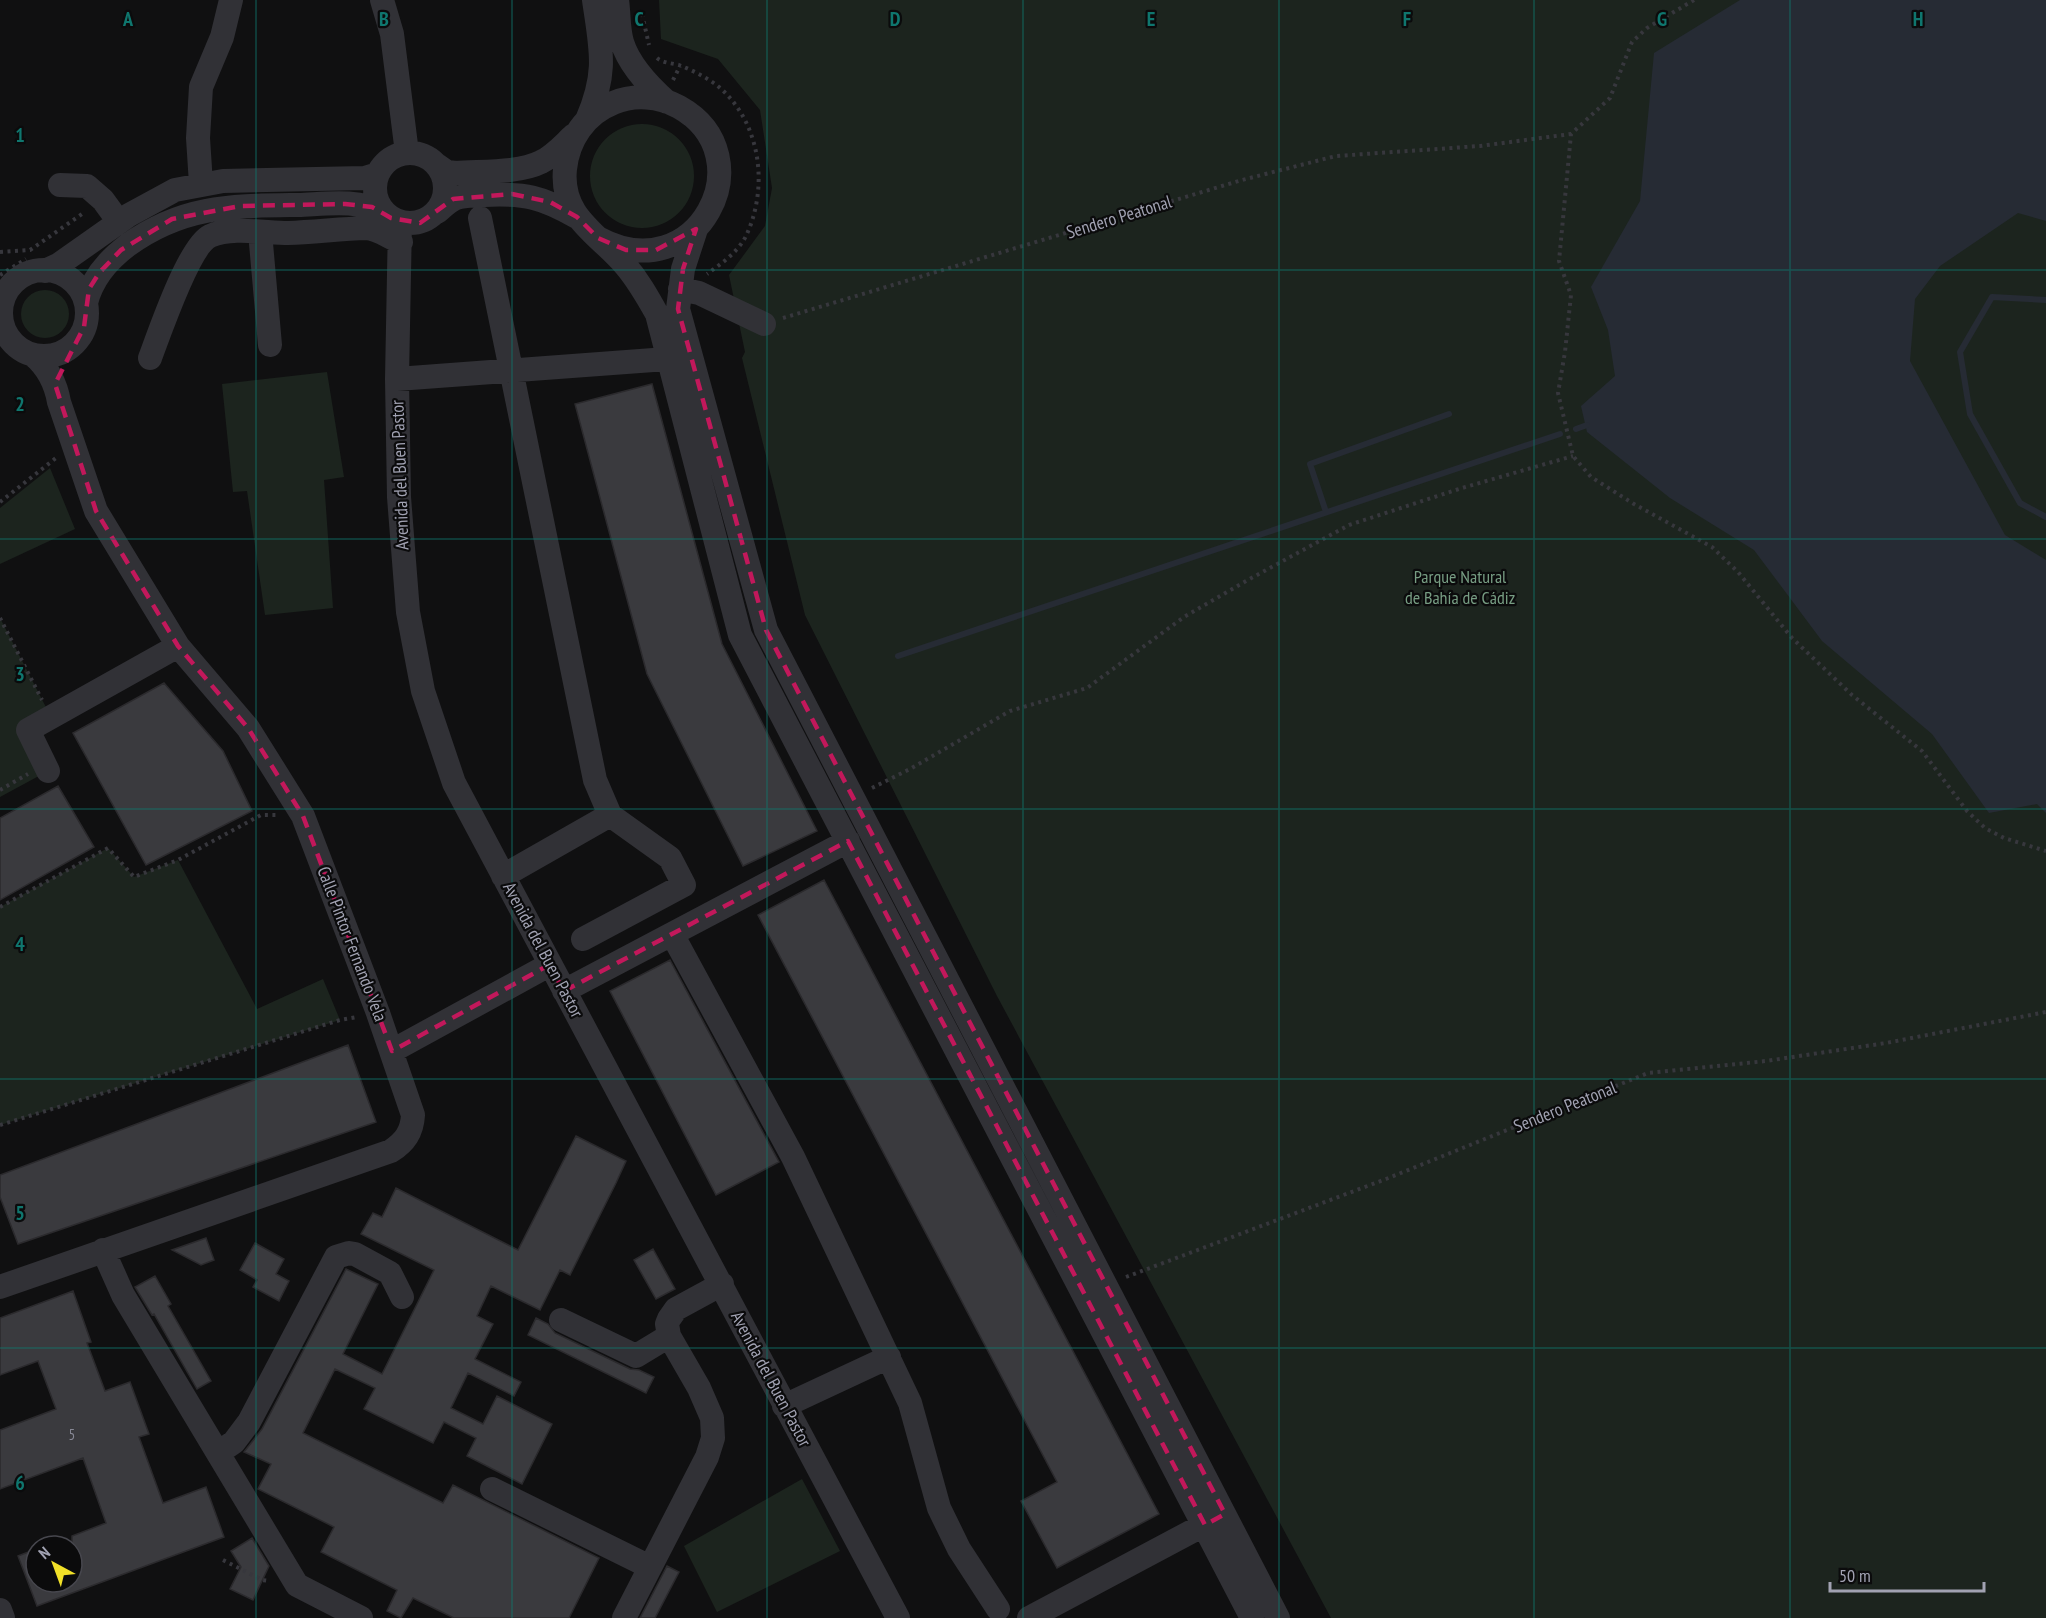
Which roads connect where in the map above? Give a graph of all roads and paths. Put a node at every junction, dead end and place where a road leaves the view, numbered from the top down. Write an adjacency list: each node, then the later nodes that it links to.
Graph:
1 (231, 0): 13 (street)
2 (382, 0): 10 (street)
3 (594, 0): 8 (street)
4 (617, 0): 7 (street)
5 (1694, 0): 9 (path)
6 (642, 9): 25 (path)
7 (667, 102): 8 (street); 20 (street)
8 (583, 125): 11 (street); 16 (street)
9 (1571, 134): 28 (path, Sendero Peatonal); 38 (path)
10 (407, 153): 11 (street); 12 (street)
11 (437, 165): 15 (street)
12 (378, 174): 13 (street); 19 (street)
13 (201, 184): 18 (street)
14 (60, 185): 18 (street)
15 (437, 212): 16 (street); 19 (street)
16 (577, 217): 22 (street)
17 (480, 218): 34 (street)
18 (113, 226): 23 (path); 24 (street)
19 (395, 226): 21 (street); 26 (street); 35 (street, Avenida del Buen Pastor)
20 (696, 229): 22 (street); 25 (street)
21 (260, 232): 30 (street); 32 (street)
22 (598, 238): 33 (street)
23 (0, 252)
24 (45, 271): 26 (street); 27 (street)
25 (689, 291): 28 (street); 46 (street)
26 (86, 303): 29 (street)
27 (2, 305): 31 (street)
28 (764, 324)
29 (74, 344): 31 (street); 36 (street)
30 (270, 345)
31 (18, 354): 36 (street, Calle Pintor Fernando Vela)
32 (150, 358)
33 (667, 359): 34 (street); 50 (street)
34 (511, 371): 35 (street); 48 (street)
35 (397, 378): 52 (street, Avenida del Buen Pastor)
36 (56, 384): 37 (street, Calle Pintor Fernando Vela)
37 (73, 444): 39 (path); 41 (street, Calle Pintor Fernando Vela)
38 (1573, 456): 46 (path); 51 (path)
39 (0, 502)
40 (0, 618): 42 (path)
41 (178, 646): 42 (street); 49 (street, Calle Pintor Fernando Vela)
42 (51, 717): 43 (street)
43 (46, 768): 45 (path)
44 (867, 777): 46 (path)
45 (0, 790)
46 (863, 794): 47 (path); 64 (street)
47 (878, 798)
48 (610, 815): 52 (street); 55 (street)
49 (303, 816): 53 (path); 59 (street, Calle Pintor Fernando Vela)
50 (848, 841): 54 (street); 75 (street)
51 (2046, 851)
52 (503, 876): 56 (street, Avenida del Buen Pastor)
53 (0, 908)
54 (672, 934): 57 (street); 71 (street)
55 (583, 939)
56 (549, 964): 57 (street, Avenida del Buen Pastor); 60 (street)
57 (564, 991): 65 (street, Avenida del Buen Pastor)
58 (2046, 1012): 64 (path, Sendero Peatonal)
59 (378, 1013): 60 (street, Calle Pintor Fernando Vela); 61 (path)
60 (392, 1051): 62 (street, Calle Pintor Fernando Vela)
61 (0, 1125)
62 (103, 1250): 66 (street, Calle Pintor Fernando Vela); 73 (street)
63 (1123, 1267): 64 (path)
64 (1117, 1281): 67 (path); 75 (street)
65 (722, 1284): 70 (street); 72 (street, Avenida del Buen Pastor)
66 (0, 1287)
67 (1133, 1287)
68 (402, 1298): 73 (street)
69 (561, 1320): 70 (street)
70 (669, 1336): 77 (street)
71 (889, 1357): 72 (street); 79 (street)
72 (784, 1406): 84 (street, Avenida del Buen Pastor)
73 (218, 1453): 78 (street)
74 (492, 1489): 77 (street)
75 (1215, 1520): 85 (street); 86 (street); 87 (street)
76 (223, 1560): 78 (path)
77 (650, 1567): 83 (street)
78 (297, 1585): 82 (street)
79 (998, 1609)
80 (0, 1610): 81 (street)
81 (3, 1618)
82 (361, 1618)
83 (624, 1618)
84 (898, 1618)
85 (1029, 1618)
86 (1252, 1618)
87 (1278, 1618)

